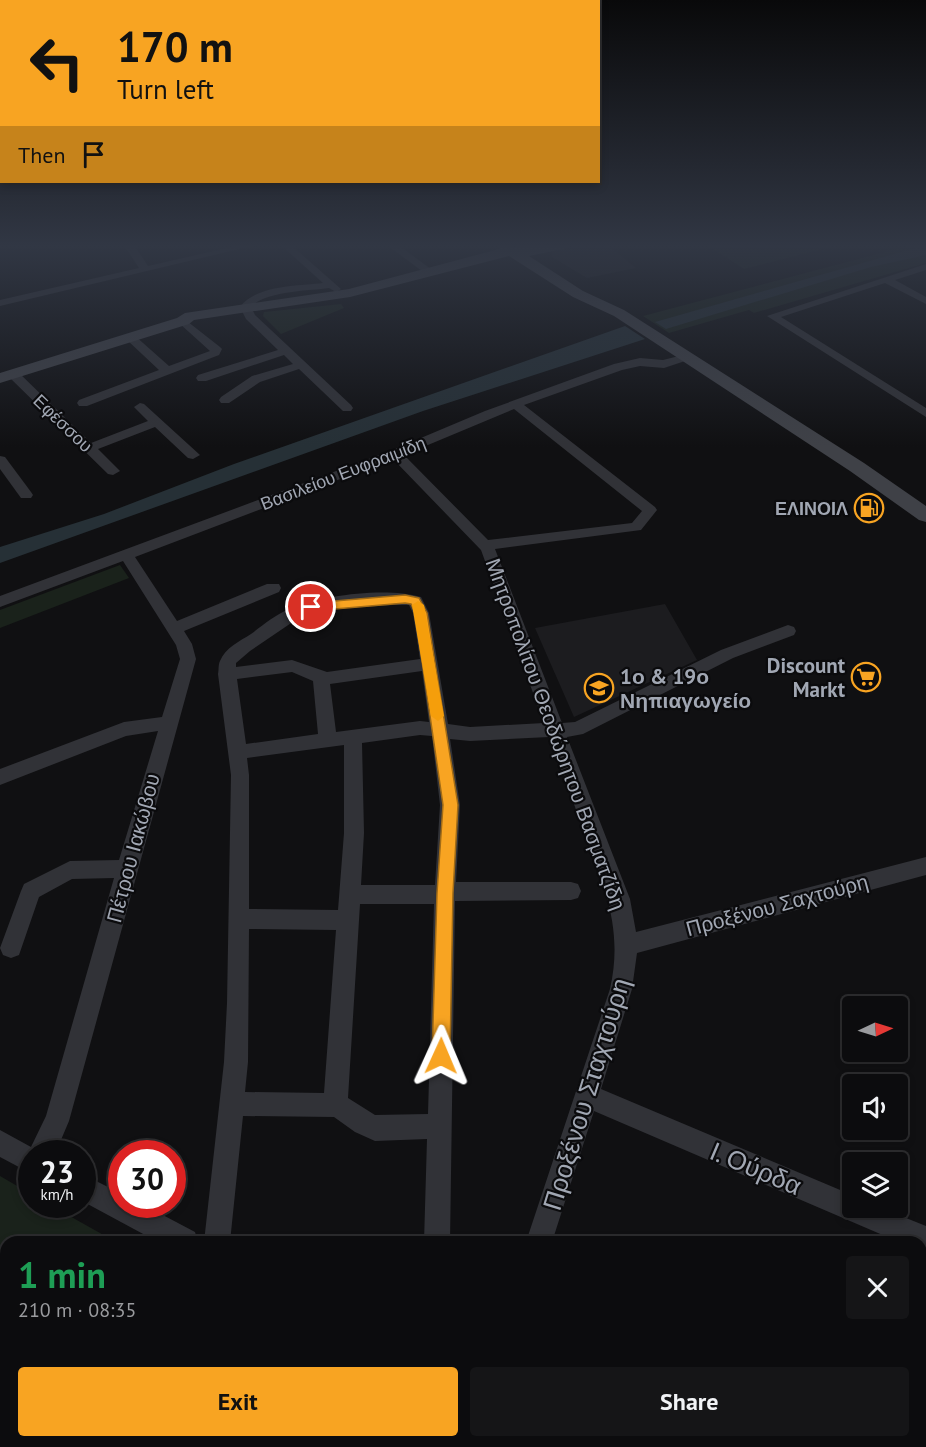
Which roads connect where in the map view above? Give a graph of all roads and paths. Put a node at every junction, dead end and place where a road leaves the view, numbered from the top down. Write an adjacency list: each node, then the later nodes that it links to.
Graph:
1 (211, 313): 5 (main road)
2 (248, 313): 7 (street)
3 (618, 313): 8 (main road)
4 (780, 313): 17 (street)
5 (183, 321): 6 (main road); 10 (street)
6 (130, 337): 10 (street); 11 (main road)
7 (286, 351): 9 (street); 12 (street)
8 (680, 352): 16 (street, Βασιλείου Ευφραιμίδη); 28 (main road)
9 (301, 365): 13 (street); 19 (street)
10 (167, 371): 15 (street)
11 (7, 376): 22 (street, Εφέσσου)
12 (202, 378)
13 (225, 400)
14 (926, 400): 17 (street)
15 (83, 403)
16 (516, 405): 23 (street, Βασιλείου Ευφραιμίδη); 29 (street)
17 (912, 405): 20 (street)
18 (140, 407): 21 (street)
19 (347, 408)
20 (926, 413)
21 (157, 422): 22 (street); 24 (street)
22 (89, 448): 26 (street, Εφέσσου)
23 (395, 454): 29 (street, Μητροπολίτου Θεοδώρητου Βασματζίδη); 30 (street, Βασιλείου Ευφραιμίδη)
24 (193, 455)
25 (0, 460): 27 (street)
26 (113, 471)
27 (26, 495)
28 (926, 516)
29 (485, 545): 40 (street, Μητροπολίτου Θεοδώρητου Βασματζίδη)
30 (126, 554): 32 (street, Βασιλείου Ευφραιμίδη); 33 (street, Πέτρου Ιακώβου)
31 (273, 588): 33 (street)
32 (0, 602)
33 (175, 628): 38 (street, Πέτρου Ιακώβου)
34 (788, 631): 40 (street)
35 (429, 664): 36 (street); 37 (street); 39 (street)
36 (228, 666): 37 (street); 43 (street)
37 (321, 678): 42 (street)
38 (168, 723): 44 (street); 46 (street, Πέτρου Ιακώβου)
39 (440, 729): 40 (street); 41 (street); 48 (street)
40 (556, 732): 52 (street, Μητροπολίτου Θεοδώρητου Βασματζίδη)
41 (352, 736): 42 (street); 49 (street)
42 (328, 740): 43 (street)
43 (239, 752): 50 (street)
44 (0, 777)
45 (926, 866): 52 (street, Προξένου Σαχτούρη)
46 (127, 869): 53 (street); 58 (street, Πέτρου Ιακώβου)
47 (571, 891): 48 (street)
48 (445, 893): 49 (street); 57 (street)
49 (351, 894): 51 (street)
50 (238, 919): 51 (street); 55 (street)
51 (349, 920): 56 (street)
52 (628, 945): 54 (street, Προξένου Σταχτούρη)
53 (10, 948)
54 (586, 1095): 65 (street, Προξένου Σταχτούρη); 66 (street, Ι. Ούρδα)
55 (231, 1104): 56 (street); 63 (street)
56 (335, 1105): 57 (street)
57 (440, 1126): 64 (street)
58 (48, 1140)
59 (0, 1143): 60 (street)
60 (18, 1153)
61 (96, 1195): 62 (street)
62 (173, 1236)
63 (218, 1236)
64 (437, 1236)
65 (541, 1236)
66 (917, 1236)

